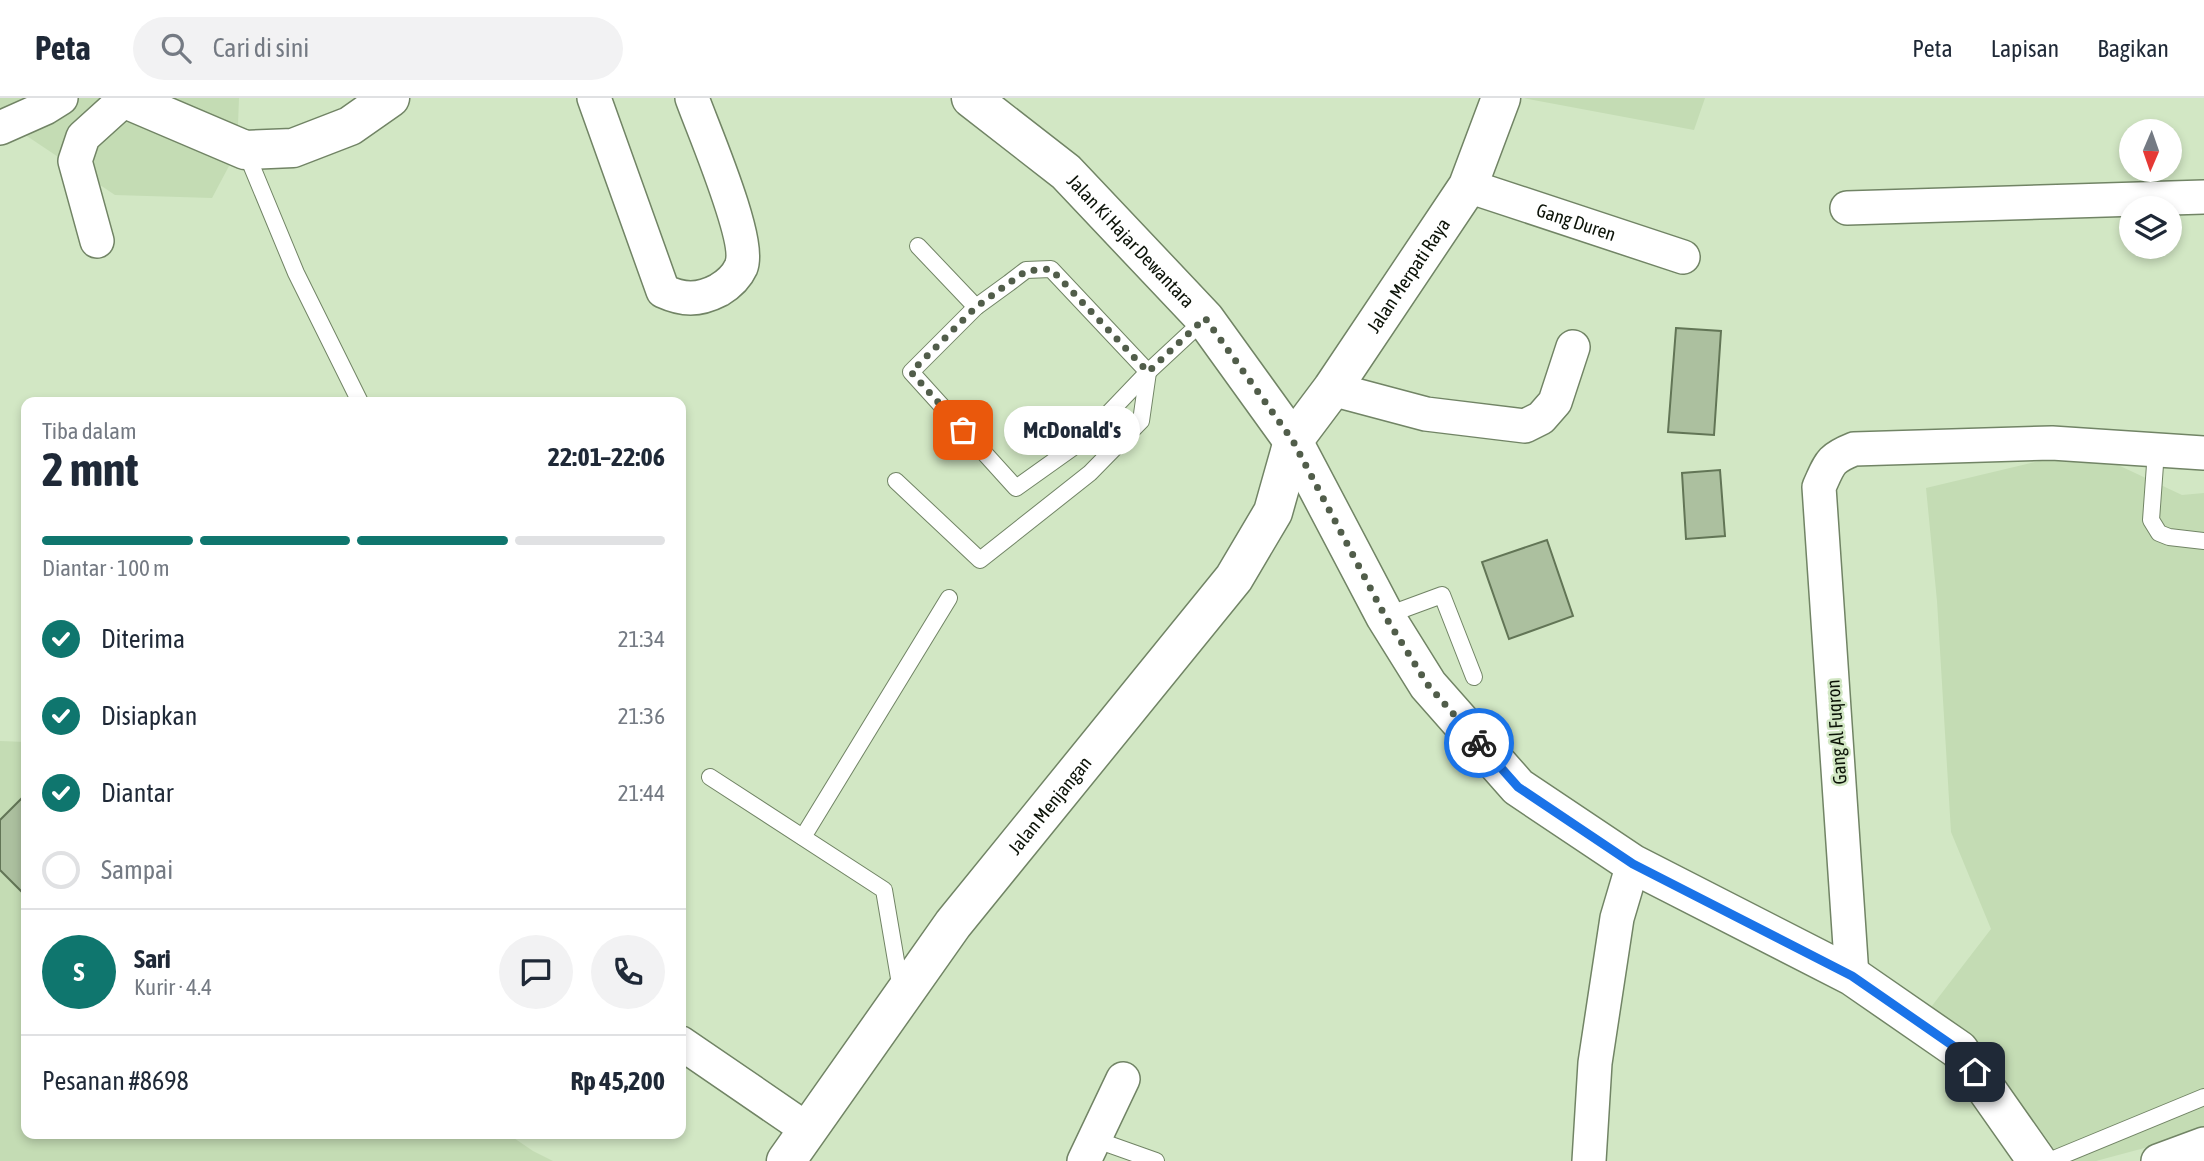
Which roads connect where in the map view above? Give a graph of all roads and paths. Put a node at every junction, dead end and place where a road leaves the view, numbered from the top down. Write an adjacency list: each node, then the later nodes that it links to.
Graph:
1 (61, 98): 8 (street)
2 (390, 98): 9 (main road)
3 (594, 98): 4 (street)
4 (692, 98)
5 (971, 98): 17 (main road, Jalan Ki Hajar Dewantara)
6 (1501, 98): 10 (main road, Jalan Merpati Raya)
7 (124, 99): 9 (main road); 13 (street)
8 (0, 128)
9 (245, 150): 21 (lane)
10 (1468, 186): 15 (street, Gang Duren); 20 (main road, Jalan Merpati Raya)
11 (2204, 198): 12 (street)
12 (1847, 208)
13 (97, 241)
14 (918, 246): 16 (lane)
15 (1683, 257)
16 (976, 307): 19 (lane); 19 (lane)
17 (1205, 318): 19 (lane); 22 (main road, Jalan Ki Hajar Dewantara)
18 (1573, 347): 20 (street)
19 (1148, 372): 25 (lane)
20 (1332, 389): 22 (main road, Jalan Merpati Raya)
21 (358, 397)
22 (1293, 441): 28 (main road, Jalan Ki Hajar Dewantara); 34 (main road, Jalan Menjangan)
23 (2156, 452): 24 (street); 26 (lane); 33 (street, Gang Al Fuqron)
24 (2204, 453)
25 (896, 481)
26 (2204, 541)
27 (949, 598): 31 (lane)
28 (1385, 616): 29 (lane); 32 (main road, Jalan Ki Hajar Dewantara)
29 (1474, 677)
30 (710, 777): 31 (lane)
31 (803, 837): 34 (lane)
32 (1633, 864): 33 (main road, Jalan Ki Hajar Dewantara); 43 (street)
33 (1852, 976): 44 (main road, Jalan Ki Hajar Dewantara)
34 (901, 995): 38 (main road, Jalan Menjangan)
35 (686, 1046): 38 (street)
36 (1123, 1079): 40 (street)
37 (2204, 1097): 45 (lane)
38 (808, 1130): 41 (main road, Jalan Menjangan)
39 (2204, 1144): 46 (street)
40 (1089, 1150): 42 (lane)
41 (786, 1161)
42 (1156, 1161)
43 (1588, 1161)
44 (2037, 1161)
45 (2049, 1161)
46 (2158, 1161)

